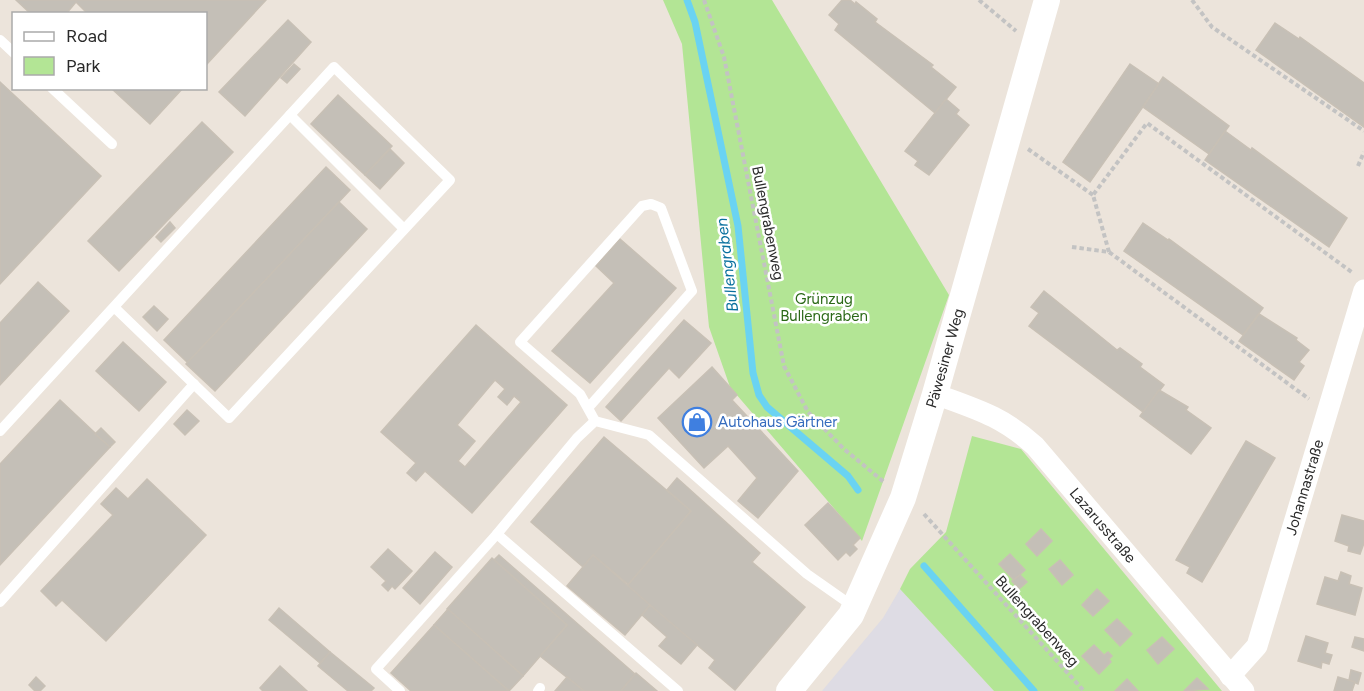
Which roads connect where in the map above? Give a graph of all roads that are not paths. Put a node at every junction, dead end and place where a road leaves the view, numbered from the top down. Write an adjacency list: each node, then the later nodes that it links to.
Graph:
1 (1047, 0): 11 (street, Päwesiner Weg)
2 (0, 40): 3 (lane)
3 (12, 51)
4 (54, 90): 6 (lane)
5 (290, 115): 7 (lane); 7 (lane); 9 (lane)
6 (112, 144)
7 (404, 229): 10 (lane)
8 (1359, 282): 18 (street, Johannastraße)
9 (114, 307): 10 (lane); 14 (lane)
10 (194, 384): 16 (lane)
11 (935, 394): 17 (street, Päwesiner Weg); 18 (street, Lazarusstraße)
12 (588, 408): 12 (lane); 13 (lane)
13 (595, 422): 15 (lane); 17 (lane)
14 (0, 432)
15 (497, 534): 19 (lane); 20 (lane)
16 (0, 602)
17 (855, 607): 21 (street, Päwesiner Weg)
18 (1237, 683)
19 (399, 691)
20 (678, 691)
21 (789, 691)

